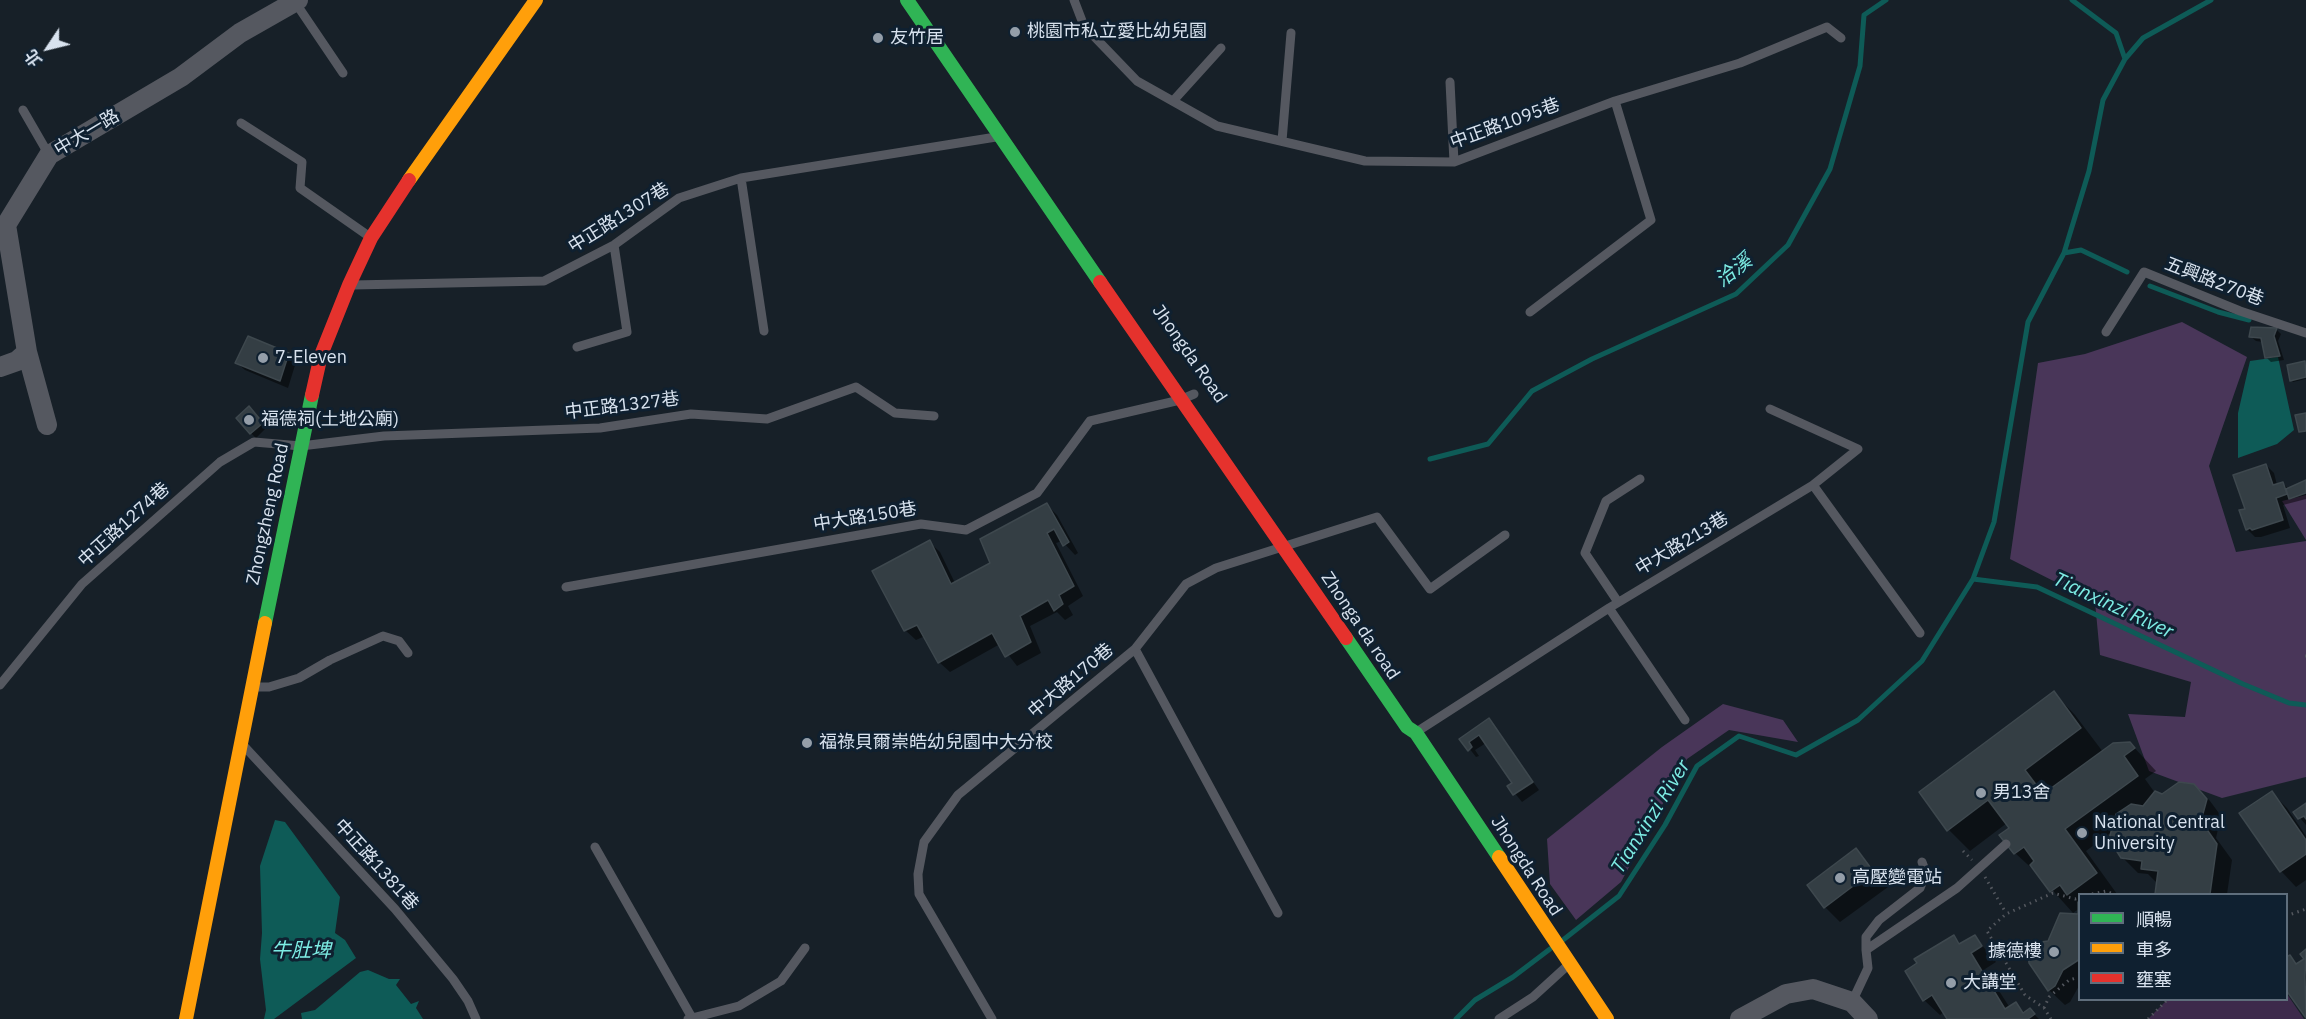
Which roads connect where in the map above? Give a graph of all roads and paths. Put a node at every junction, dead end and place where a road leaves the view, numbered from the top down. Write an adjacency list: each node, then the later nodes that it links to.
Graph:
1 (536, 0): 20 (street, Zhongzheng Road)
2 (907, 0): 15 (street)
3 (924, 0): 15 (street, Jhongda Road)
4 (1074, 0): 11 (lane, 中正路1095巷)
5 (296, 1): 9 (lane); 17 (street, 中大一路)
6 (1291, 33): 16 (lane)
7 (1841, 38): 12 (lane, 中正路1095巷)
8 (1221, 48): 11 (lane)
9 (343, 73)
10 (1450, 82): 18 (lane)
11 (1173, 101): 16 (lane, 中正路1095巷)
12 (1615, 101): 18 (lane, 中正路1095巷); 23 (lane)
13 (23, 110): 17 (lane)
14 (241, 123): 20 (lane)
15 (1006, 134): 19 (lane, 中正路1307巷); 30 (street, Jhongda Road); 31 (street)
16 (1282, 141): 18 (lane, 中正路1095巷)
17 (49, 155): 28 (street, 中大一路)
18 (1454, 162)
19 (741, 178): 21 (lane, 中正路1307巷); 24 (lane)
20 (371, 238): 22 (street, Zhongzheng Road)
21 (614, 245): 22 (lane, 中正路1307巷); 27 (lane)
22 (349, 285): 35 (street, Zhongzheng Road)
23 (1530, 312)
24 (764, 331)
25 (2106, 332): 26 (lane, 五興路270巷)
26 (2306, 333)
27 (578, 347)
28 (27, 352): 29 (street); 34 (street, 中大一路)
29 (0, 367)
30 (1194, 394): 31 (lane, 中大路150巷); 39 (street, Jhongda Road)
31 (1180, 400): 39 (street); 40 (lane, 中大路150巷)
32 (1770, 409): 37 (lane, 中大路213巷)
33 (934, 416): 35 (lane, 中正路1327巷)
34 (47, 424)
35 (301, 446): 46 (lane, 中正路1274巷); 47 (street, Zhongzheng Road)
36 (1640, 479): 41 (lane)
37 (1814, 485): 41 (lane, 中大路213巷); 43 (lane)
38 (1505, 535): 39 (lane, 中大路170巷)
39 (1290, 543): 44 (lane, 中大路170巷); 49 (street, Jhongda Road)
40 (566, 587)
41 (1618, 602): 42 (lane, 中大路213巷)
42 (1609, 608): 48 (lane); 49 (lane, 中大路213巷)
43 (1920, 633)
44 (1135, 649): 56 (lane); 69 (lane, 中大路170巷)
45 (408, 653): 47 (lane)
46 (0, 685)
47 (250, 687): 50 (street, Zhongzheng Road)
48 (1685, 720)
49 (1416, 733): 60 (street, Jhongda Road)
50 (240, 741): 67 (street, Zhongzheng Road); 68 (lane, 中正路1381巷)
51 (2007, 844): 59 (lane)
52 (595, 847): 65 (lane)
53 (1922, 861): 59 (lane)
54 (2078, 898): 64 (path)
55 (2306, 909): 57 (path)
56 (1278, 913)
57 (2288, 915)
58 (805, 948): 65 (lane)
59 (1866, 950): 63 (lane)
60 (1567, 961): 70 (lane); 71 (street, Jhongda Road)
61 (2078, 977): 64 (path)
62 (2165, 1001): 74 (path)
63 (1852, 1002): 66 (street); 72 (street)
64 (2044, 1008): 73 (path)
65 (690, 1018)
66 (1740, 1018)
67 (186, 1019)
68 (476, 1019)
69 (992, 1019)
70 (1499, 1019)
71 (1606, 1019)
72 (1868, 1019)
73 (2051, 1019)
74 (2148, 1019)

